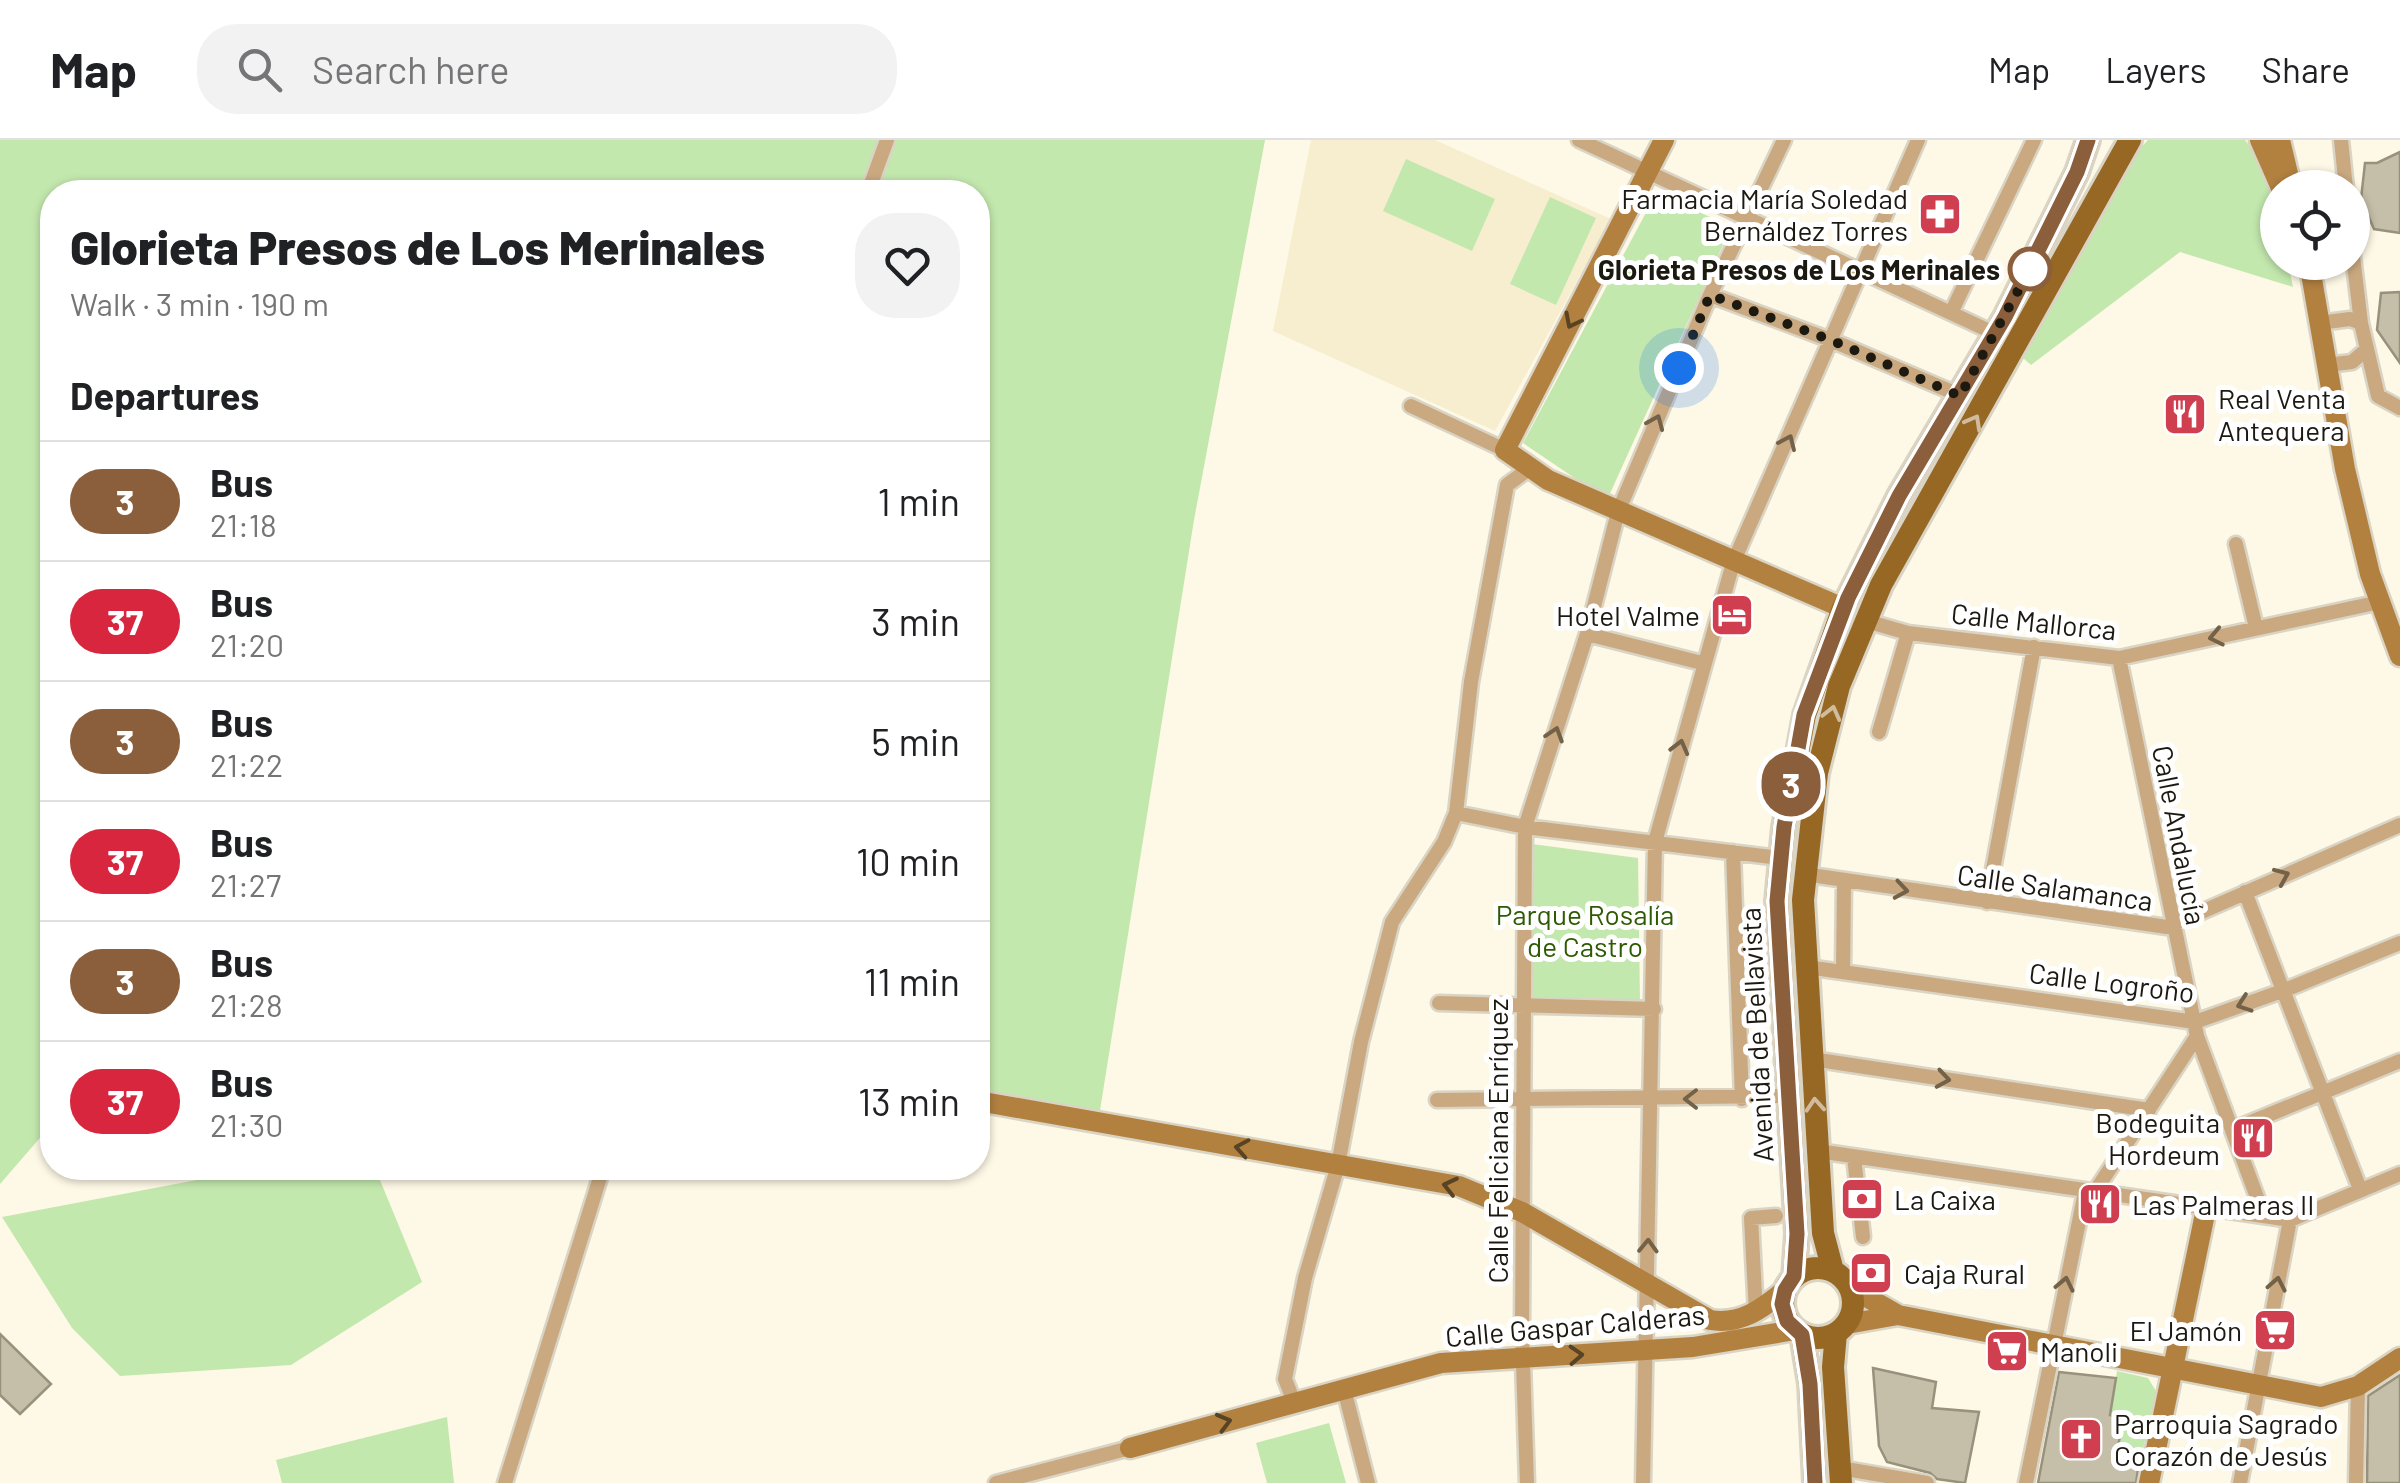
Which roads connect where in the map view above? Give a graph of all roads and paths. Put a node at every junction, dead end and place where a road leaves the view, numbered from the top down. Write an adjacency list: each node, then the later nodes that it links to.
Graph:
1 (887, 140): 16 (street)
2 (1579, 140): 15 (street)
3 (1664, 140): 15 (street)
4 (1784, 140): 17 (street, Calle Feliciana Enríquez)
5 (1918, 140): 18 (street)
6 (2034, 140): 22 (street)
7 (2088, 140): 25 (main road, Avenida de Bellavista)
8 (2130, 140): 39 (main road, Avenida de Bellavista, one-way to 8)
9 (2260, 140): 12 (street)
10 (2280, 140): 13 (street)
11 (2341, 140): 14 (street)
12 (2273, 170)
13 (2288, 170)
14 (2344, 170)
15 (1648, 173): 17 (street); 32 (street, one-way to 32)
16 (872, 180)
17 (1747, 220): 18 (street); 21 (street, Calle Feliciana Enríquez)
18 (1858, 270): 22 (street); 26 (street)
19 (2312, 280): 23 (street)
20 (2356, 280): 24 (street)
21 (1710, 295): 26 (street); 34 (street, Calle Feliciana Enríquez, one-way to 21)
22 (1951, 314): 25 (street)
23 (2320, 323): 24 (street); 28 (street)
24 (2361, 323): 27 (street)
25 (1996, 334): 29 (main road, Avenida de Bellavista)
26 (1833, 341): 29 (street); 36 (street, one-way to 26)
27 (2367, 349): 28 (street); 31 (street)
28 (2327, 365): 37 (street)
29 (1960, 396): 38 (main road, Avenida de Bellavista)
30 (1410, 406): 32 (street)
31 (2400, 408)
32 (1505, 450): 33 (street)
33 (1530, 468): 34 (street); 48 (street)
34 (1618, 512): 36 (street); 42 (street, Calle Feliciana Enríquez)
35 (2236, 544): 40 (street)
36 (1733, 563): 38 (street); 46 (street)
37 (2380, 602): 40 (street, Calle Mallorca); 44 (street)
38 (1843, 608): 53 (main road, Avenida de Bellavista)
39 (1866, 621): 41 (street, Calle Mallorca); 54 (main road, Avenida de Bellavista, one-way to 39)
40 (2256, 628): 45 (street, Calle Mallorca, one-way to 45)
41 (1908, 633): 43 (street, Calle Mallorca); 47 (street)
42 (1587, 634): 46 (street); 49 (street, Calle Feliciana Enríquez, one-way to 42)
43 (2034, 648): 45 (street, Calle Mallorca); 57 (street)
44 (2400, 656)
45 (2119, 658): 58 (street, Calle Andalucía)
46 (1702, 663): 51 (street, one-way to 46)
47 (1878, 732)
48 (1456, 814): 49 (street); 80 (street)
49 (1525, 826): 51 (street); 64 (street, Calle Feliciana Enríquez)
50 (2400, 826): 56 (street, Calle Salamanca, one-way to 50)
51 (1655, 842): 52 (street); 65 (street)
52 (1733, 852): 53 (street); 72 (street)
53 (1780, 858): 70 (main road, Avenida de Bellavista)
54 (1804, 874): 55 (street, Calle Salamanca); 60 (main road, Avenida de Bellavista)
55 (1844, 881): 57 (street, Calle Salamanca, one-way to 57); 61 (street)
56 (2245, 892): 58 (street, Calle Salamanca); 62 (street)
57 (1987, 902): 58 (street, Calle Salamanca)
58 (2172, 924): 66 (street, Calle Andalucía)
59 (2400, 943): 62 (street, Calle Logroño)
60 (1806, 967): 61 (street, Calle Logroño); 67 (main road, Avenida de Bellavista)
61 (1843, 972): 66 (street, Calle Logroño)
62 (2285, 990): 66 (street, Calle Logroño, one-way to 66); 69 (street)
63 (1439, 1003): 64 (street)
64 (1522, 1006): 65 (street); 71 (street, Calle Feliciana Enríquez)
65 (1654, 1009): 74 (street)
66 (2196, 1029): 76 (street); 77 (street, Calle Andalucía)
67 (1812, 1059): 76 (street, one-way to 76); 78 (main road, Avenida de Bellavista, one-way to 67)
68 (2400, 1061): 69 (street)
69 (2323, 1092): 77 (street); 83 (street)
70 (1789, 1096): 72 (street); 93 (main road, Avenida de Bellavista)
71 (1523, 1098): 73 (street); 74 (street); 86 (street, Calle Feliciana Enríquez)
72 (1742, 1099): 74 (street, one-way to 74)
73 (1437, 1100)
74 (1652, 1100): 92 (street, one-way to 74)
75 (990, 1103): 80 (street, one-way to 75)
76 (2149, 1110): 84 (street)
77 (2234, 1129): 88 (street, Calle Andalucía)
78 (1818, 1151): 79 (street); 91 (main road, Avenida de Bellavista)
79 (1854, 1156): 84 (street); 90 (street)
80 (1338, 1165): 86 (street, one-way to 80); 106 (street)
81 (2400, 1174): 83 (street)
82 (599, 1180): 111 (street)
83 (2360, 1189): 89 (street)
84 (2089, 1193): 85 (street); 98 (street, one-way to 84)
85 (2206, 1208): 88 (street); 102 (street)
86 (1522, 1212): 92 (street); 100 (street, Calle Feliciana Enríquez)
87 (1776, 1216): 94 (street)
88 (2264, 1216): 89 (street)
89 (2290, 1220): 103 (street, one-way to 89)
90 (1863, 1237)
91 (1841, 1279): 93 (main road); 95 (street); 96 (main road)
92 (1647, 1282): 94 (street); 99 (street)
93 (1789, 1283): 94 (street); 97 (main road)
94 (1756, 1313)
95 (1898, 1315): 96 (street); 98 (street)
96 (1842, 1329): 97 (main road); 108 (main road)
97 (1798, 1332): 99 (street, Calle Gaspar Calderas); 116 (main road)
98 (2052, 1346): 102 (street); 118 (street)
99 (1648, 1348): 99 (street); 100 (street, Calle Gaspar Calderas, one-way to 99); 115 (street)
100 (1522, 1358): 105 (street, Calle Gaspar Calderas); 114 (street, Calle Feliciana Enríquez)
101 (2400, 1358): 104 (street)
102 (2173, 1369): 103 (street); 119 (street)
103 (2256, 1385): 104 (street); 120 (street)
104 (2358, 1386): 121 (street)
105 (1344, 1389): 106 (street, Calle Gaspar Calderas); 113 (street)
106 (1294, 1402): 107 (street, Calle Gaspar Calderas, one-way to 106)
107 (1130, 1448): 109 (street)
108 (1840, 1476): 110 (street)
109 (1044, 1477): 112 (street)
110 (1880, 1479): 117 (street)
111 (505, 1483)
112 (996, 1483)
113 (1368, 1483)
114 (1527, 1483)
115 (1643, 1483)
116 (1814, 1483)
117 (1926, 1483)
118 (2026, 1483)
119 (2149, 1483)
120 (2240, 1483)
121 (2356, 1483)

